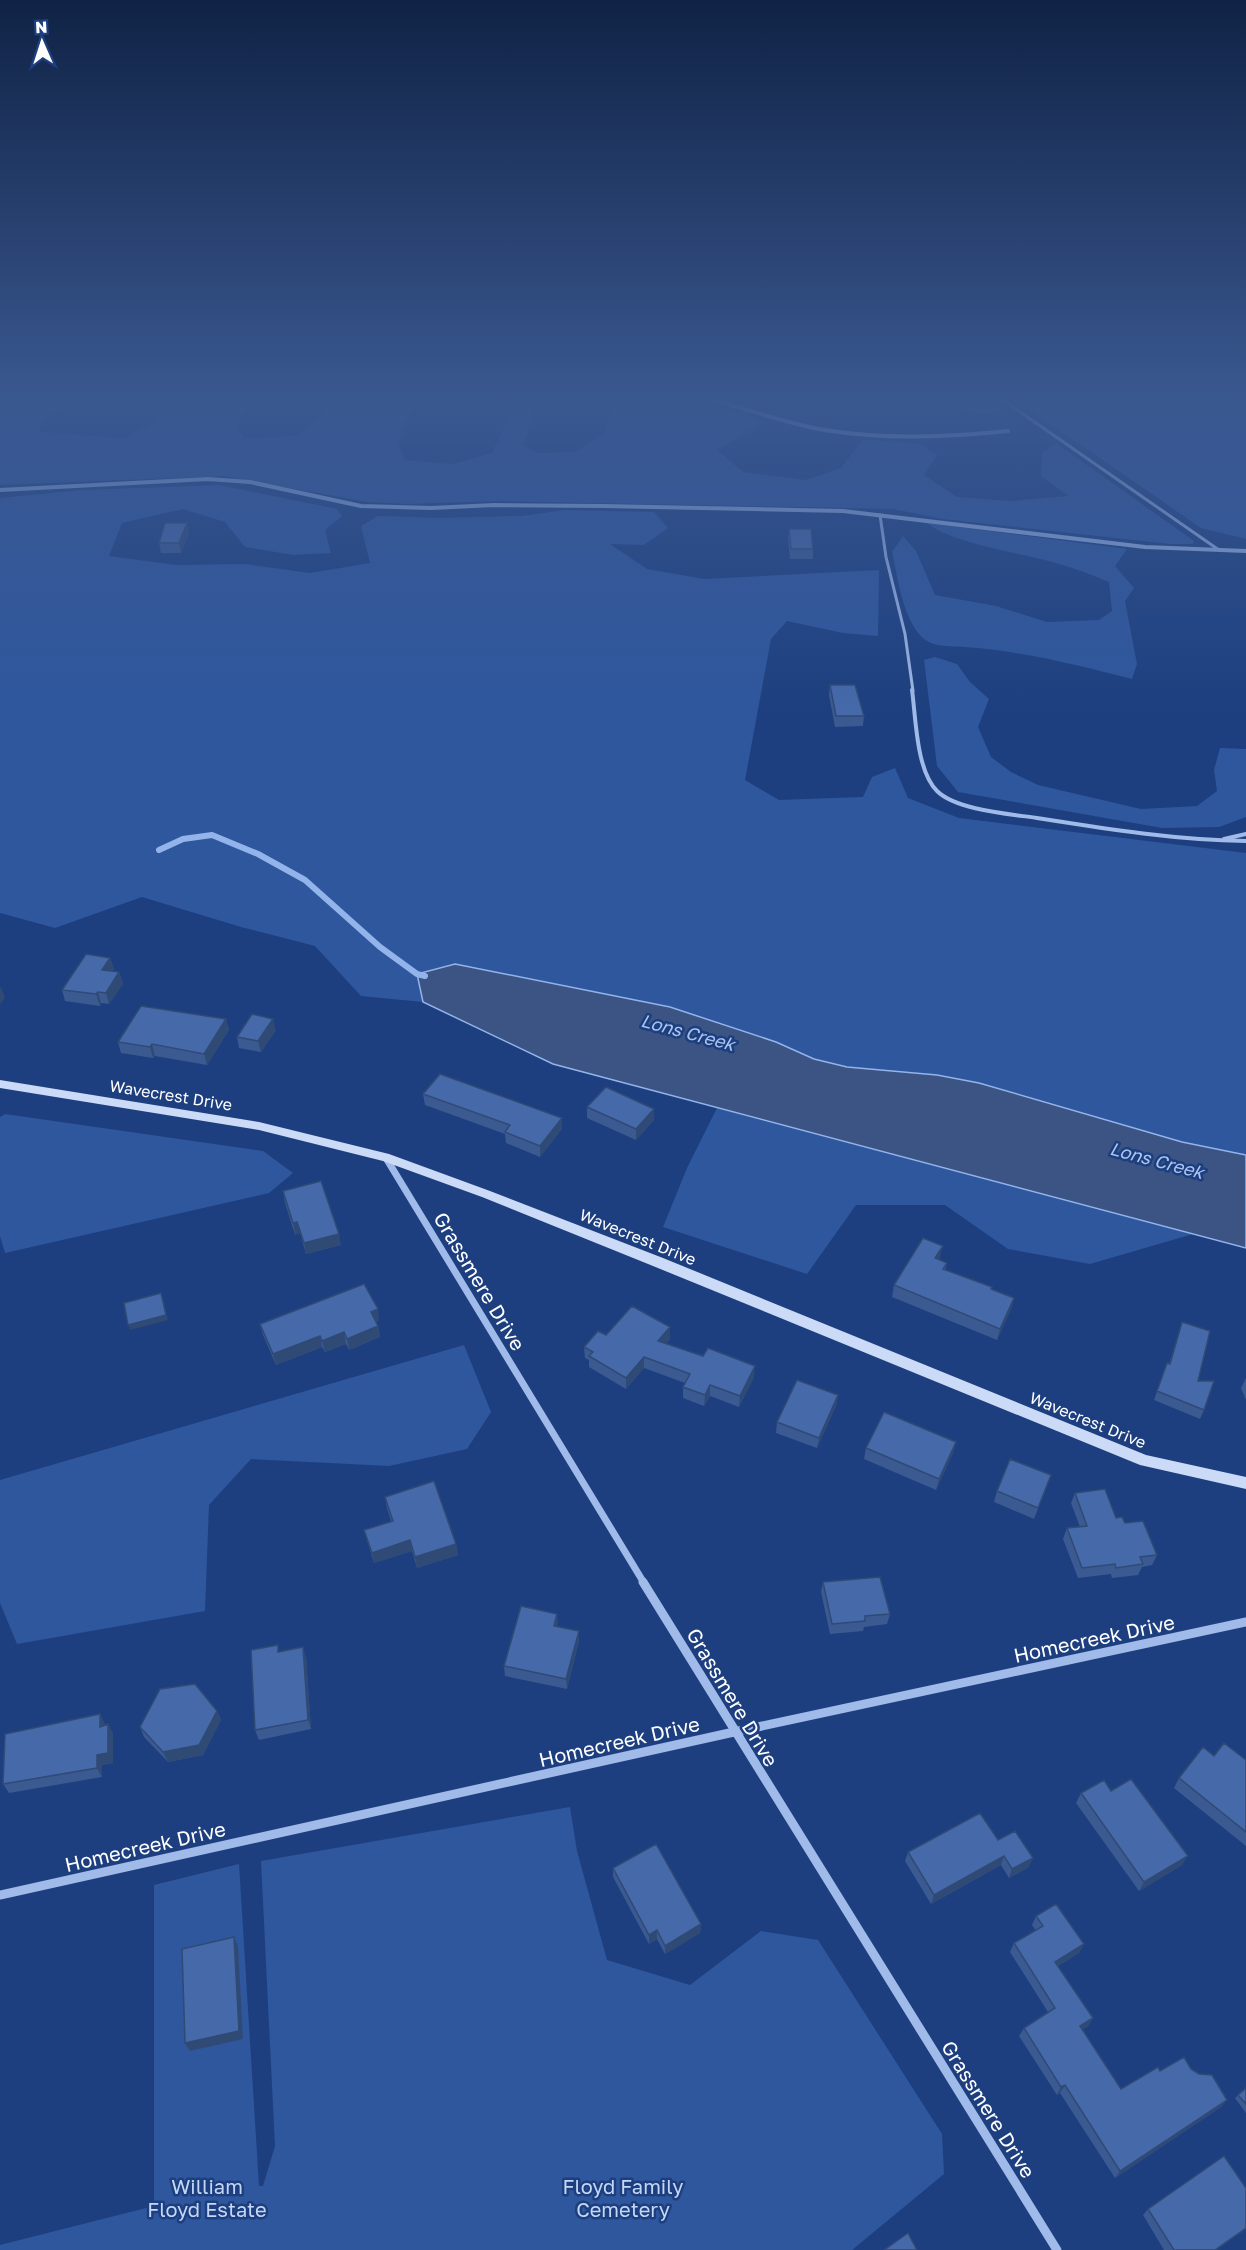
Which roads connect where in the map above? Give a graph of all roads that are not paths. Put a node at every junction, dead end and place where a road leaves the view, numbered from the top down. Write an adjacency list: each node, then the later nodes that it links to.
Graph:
1 (347, 503): 3 (street)
2 (1151, 503): 4 (lane)
3 (880, 515): 4 (street); 7 (lane)
4 (1219, 550): 5 (street)
5 (1246, 551)
6 (1246, 834): 7 (lane)
7 (1216, 841): 8 (lane)
8 (1246, 842)
9 (0, 1084): 10 (street, Wavecrest Drive)
10 (385, 1157): 11 (street, Wavecrest Drive); 14 (street, Grassmere Drive)
11 (1239, 1481): 12 (street)
12 (1246, 1487)
13 (1246, 1622): 14 (street, Homecreek Drive)
14 (734, 1732): 15 (street, Homecreek Drive); 16 (street, Grassmere Drive)
15 (0, 1895)
16 (1057, 2250)

